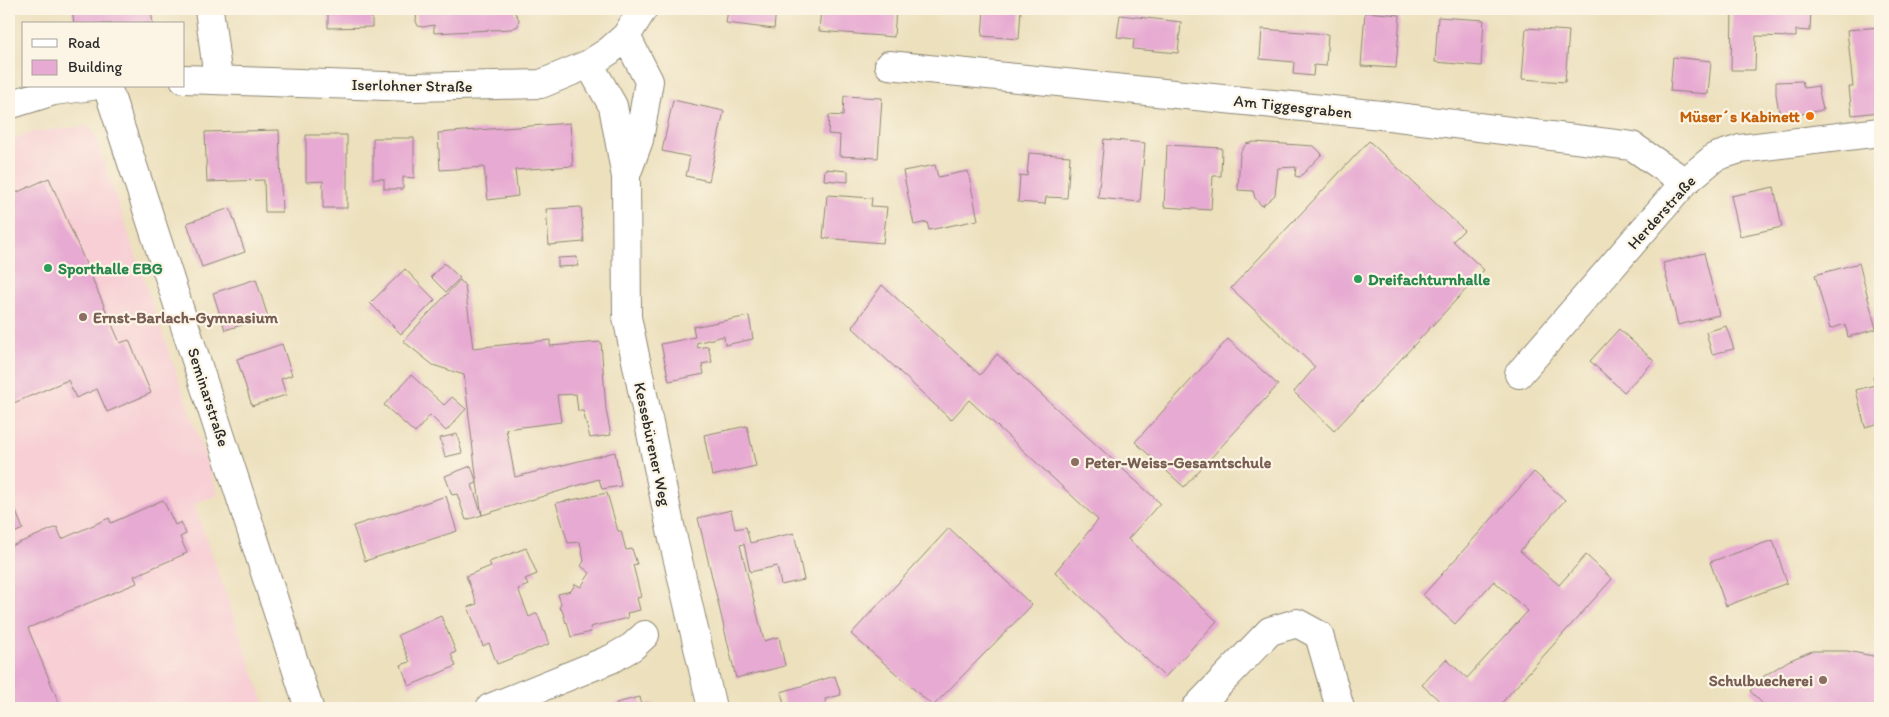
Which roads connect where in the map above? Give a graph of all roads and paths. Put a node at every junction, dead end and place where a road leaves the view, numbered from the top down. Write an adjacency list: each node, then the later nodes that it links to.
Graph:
1 (209, 9): 7 (street)
2 (643, 9): 3 (street, Iserlohner Straße)
3 (626, 36): 4 (street, Iserlohner Straße); 12 (street, Kessebürener Weg)
4 (589, 64): 7 (street, Iserlohner Straße); 12 (street, Kessebürener Weg)
5 (889, 65): 13 (street, Am Tiggesgraben)
6 (185, 79): 7 (street, Iserlohner Straße)
7 (218, 79)
8 (77, 88): 10 (street)
9 (108, 88): 16 (street, Seminarstraße)
10 (9, 105)
11 (1880, 132): 13 (street, Herderstraße)
12 (626, 177): 18 (street, Kessebürener Weg)
13 (1685, 182): 14 (street, Herderstraße)
14 (1519, 374)
15 (646, 635): 17 (street)
16 (309, 708)
17 (490, 708)
18 (712, 708)
19 (1196, 708): 20 (street)
20 (1340, 708)

